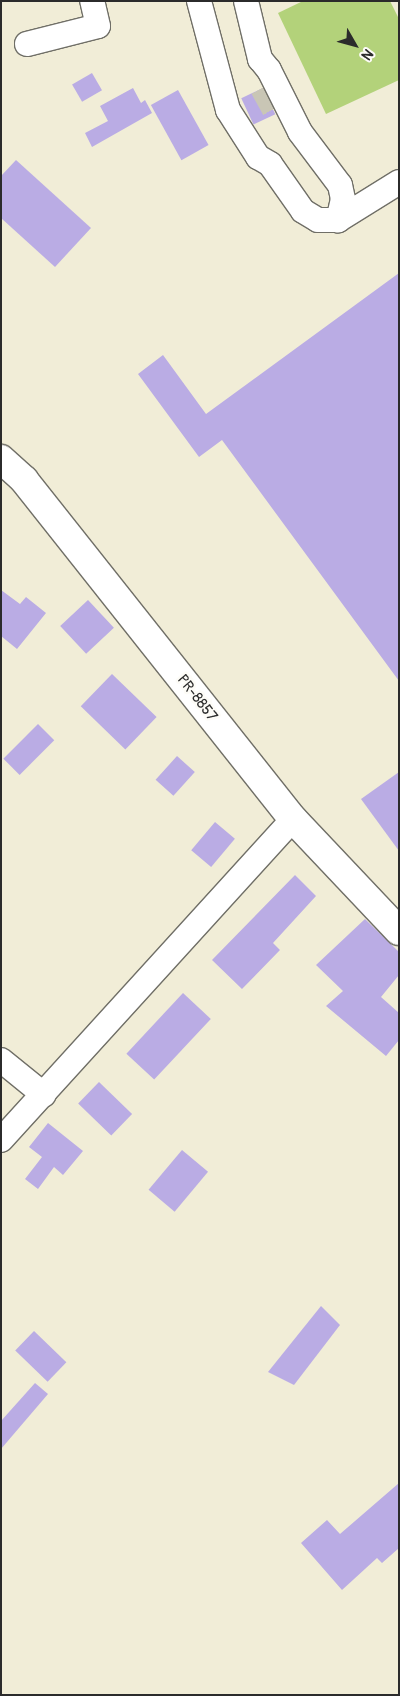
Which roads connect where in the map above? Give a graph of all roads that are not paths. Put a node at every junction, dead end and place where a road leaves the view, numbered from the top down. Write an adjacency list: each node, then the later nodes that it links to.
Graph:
1 (92, 1): 4 (street)
2 (199, 1): 10 (street)
3 (246, 1): 5 (street)
4 (27, 44)
5 (260, 59): 6 (street); 8 (street)
6 (262, 88)
7 (276, 113): 8 (street)
8 (299, 128): 10 (street)
9 (399, 182): 10 (street)
10 (338, 220)
11 (1, 460): 12 (street, PR-8857)
12 (293, 819): 13 (street, PR-8857); 15 (street)
13 (399, 931)
14 (1, 1060): 15 (street)
15 (44, 1095): 16 (street)
16 (1, 1140)

